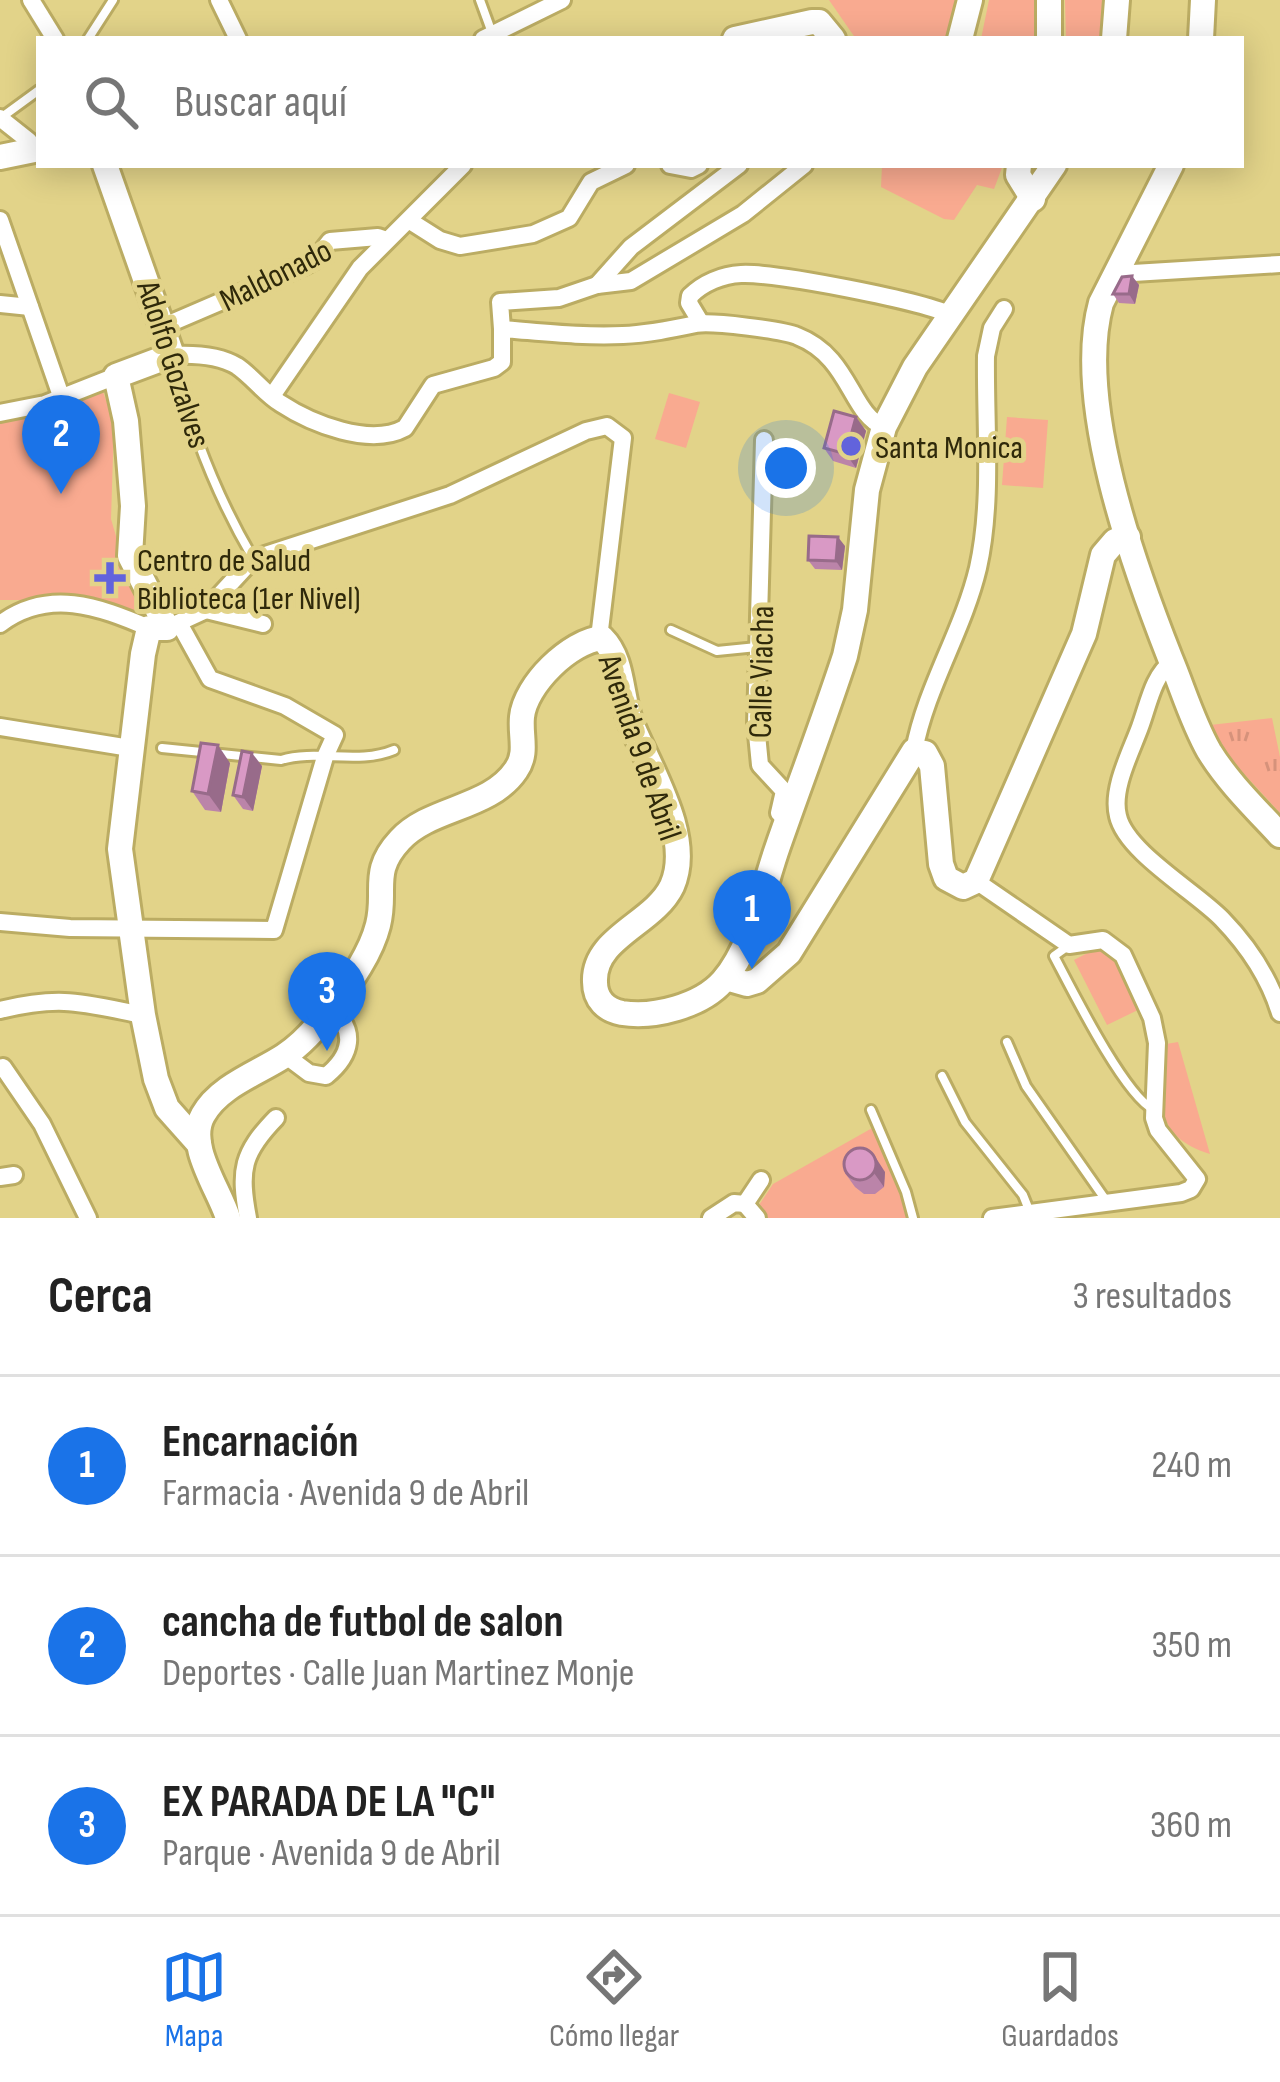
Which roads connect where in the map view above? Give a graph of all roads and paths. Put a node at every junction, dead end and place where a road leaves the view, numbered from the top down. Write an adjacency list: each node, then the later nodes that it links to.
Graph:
1 (31, 0): 11 (street)
2 (112, 0): 12 (lane)
3 (219, 0): 13 (street)
4 (481, 0): 14 (lane)
5 (562, 0): 15 (street)
6 (970, 0): 18 (main road)
7 (1049, 0): 19 (main road)
8 (1117, 0): 20 (main road)
9 (1203, 0): 21 (main road)
10 (803, 32): 16 (main road); 17 (main road)
11 (53, 36)
12 (90, 36)
13 (237, 36)
14 (488, 36)
15 (490, 36)
16 (764, 36)
17 (831, 36)
18 (961, 36)
19 (1049, 36)
20 (1114, 36)
21 (1201, 36)
22 (36, 92): 23 (lane)
23 (0, 118): 24 (street)
24 (36, 150): 25 (main road)
25 (0, 157)
26 (106, 168): 46 (main road, Adolfo Gozalves)
27 (460, 168): 36 (street)
28 (620, 168): 36 (street)
29 (737, 168): 40 (street)
30 (800, 168): 40 (street)
31 (1019, 168): 34 (main road)
32 (1052, 168): 34 (main road)
33 (1170, 168): 39 (main road)
34 (1033, 199): 44 (main road)
35 (0, 220): 42 (street)
36 (410, 221): 37 (street)
37 (388, 241): 46 (street, Maldonado); 51 (street)
38 (1280, 264): 39 (street)
39 (1118, 274): 55 (main road)
40 (597, 285): 47 (street)
41 (0, 304): 42 (street)
42 (30, 307): 50 (street)
43 (1004, 309): 69 (street)
44 (953, 316): 45 (street); 53 (main road)
45 (701, 323): 47 (street); 53 (street)
46 (164, 326): 48 (main road, Adolfo Gozalves)
47 (502, 329): 51 (street)
48 (172, 355): 49 (main road); 51 (street); 56 (lane, Adolfo Gozalves)
49 (116, 376): 50 (street); 60 (main road)
50 (62, 396): 52 (street)
51 (272, 396)
52 (0, 413)
53 (884, 428): 73 (main road)
54 (764, 440): 63 (street, Calle Viacha)
55 (1128, 537): 64 (main road); 72 (main road)
56 (254, 559): 57 (street); 62 (street)
57 (206, 610): 59 (street); 60 (street)
58 (4, 616): 60 (street)
59 (263, 624)
60 (165, 626): 66 (main road); 70 (street)
61 (671, 630): 63 (lane)
62 (599, 638): 77 (main road, Avenida 9 de Abril); 78 (main road, Avenida 9 de Abril)
63 (759, 647): 73 (street, Calle Viacha)
64 (1172, 662): 71 (main road); 80 (street)
65 (0, 727): 66 (street)
66 (130, 748): 75 (main road)
67 (162, 748): 70 (lane)
68 (394, 750): 70 (lane)
69 (914, 751): 72 (main road); 77 (main road)
70 (325, 757): 75 (street)
71 (1280, 835)
72 (976, 881): 76 (street)
73 (763, 890): 77 (main road)
74 (0, 922): 75 (street)
75 (131, 929): 81 (main road)
76 (1070, 945): 86 (lane); 86 (street)
77 (726, 978)
78 (331, 1009): 83 (main road, Avenida 9 de Abril); 83 (street)
79 (0, 1010): 81 (street)
80 (1280, 1013)
81 (142, 1016): 89 (main road)
82 (1007, 1042): 91 (lane)
83 (285, 1055): 89 (main road, Avenida 9 de Abril)
84 (3, 1067): 94 (street)
85 (942, 1076): 93 (lane)
86 (1154, 1109): 91 (street)
87 (871, 1110): 98 (lane)
88 (276, 1118): 96 (street)
89 (199, 1144): 95 (main road)
90 (761, 1180): 92 (street)
91 (1106, 1201): 93 (street)
92 (751, 1211): 97 (street)
93 (1029, 1212): 99 (street)
94 (88, 1218)
95 (228, 1218)
96 (248, 1218)
97 (711, 1218)
98 (913, 1218)
99 (992, 1218)

